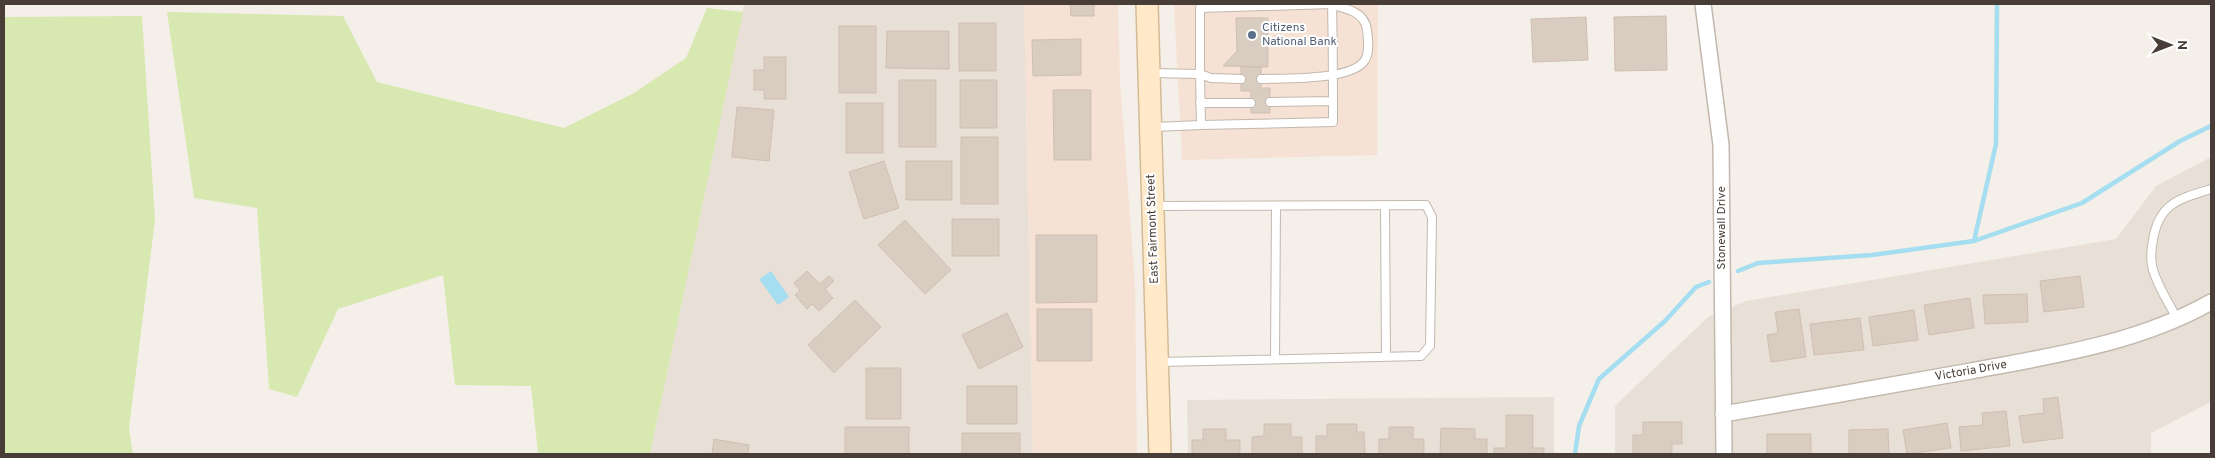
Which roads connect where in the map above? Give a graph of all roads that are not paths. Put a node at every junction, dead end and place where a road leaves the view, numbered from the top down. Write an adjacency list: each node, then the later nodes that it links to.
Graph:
1 (1147, 4): 4 (street, East Fairmont Street)
2 (1332, 4): 5 (lane); 6 (lane); 6 (lane)
3 (1703, 4): 24 (street, Stonewall Drive)
4 (1149, 73): 5 (lane); 14 (street, East Fairmont Street)
5 (1200, 74): 7 (lane); 11 (lane)
6 (1333, 76): 8 (lane); 9 (lane)
7 (1241, 78)
8 (1261, 78)
9 (1333, 101): 10 (lane); 13 (lane)
10 (1270, 102)
11 (1200, 103): 12 (lane); 13 (lane)
12 (1251, 103)
13 (1201, 125): 14 (lane)
14 (1151, 127): 16 (street, East Fairmont Street)
15 (2211, 189): 20 (lane)
16 (1153, 206): 17 (lane); 23 (street, East Fairmont Street)
17 (1276, 206): 18 (lane); 22 (lane)
18 (1385, 206): 21 (lane); 21 (lane)
19 (2211, 302): 20 (street, Victoria Drive)
20 (2177, 318): 24 (street, Victoria Drive)
21 (1386, 357): 22 (lane)
22 (1275, 359): 23 (lane)
23 (1157, 362): 25 (street, East Fairmont Street)
24 (1724, 414): 26 (street, Stonewall Drive)
25 (1160, 454)
26 (1724, 454)

